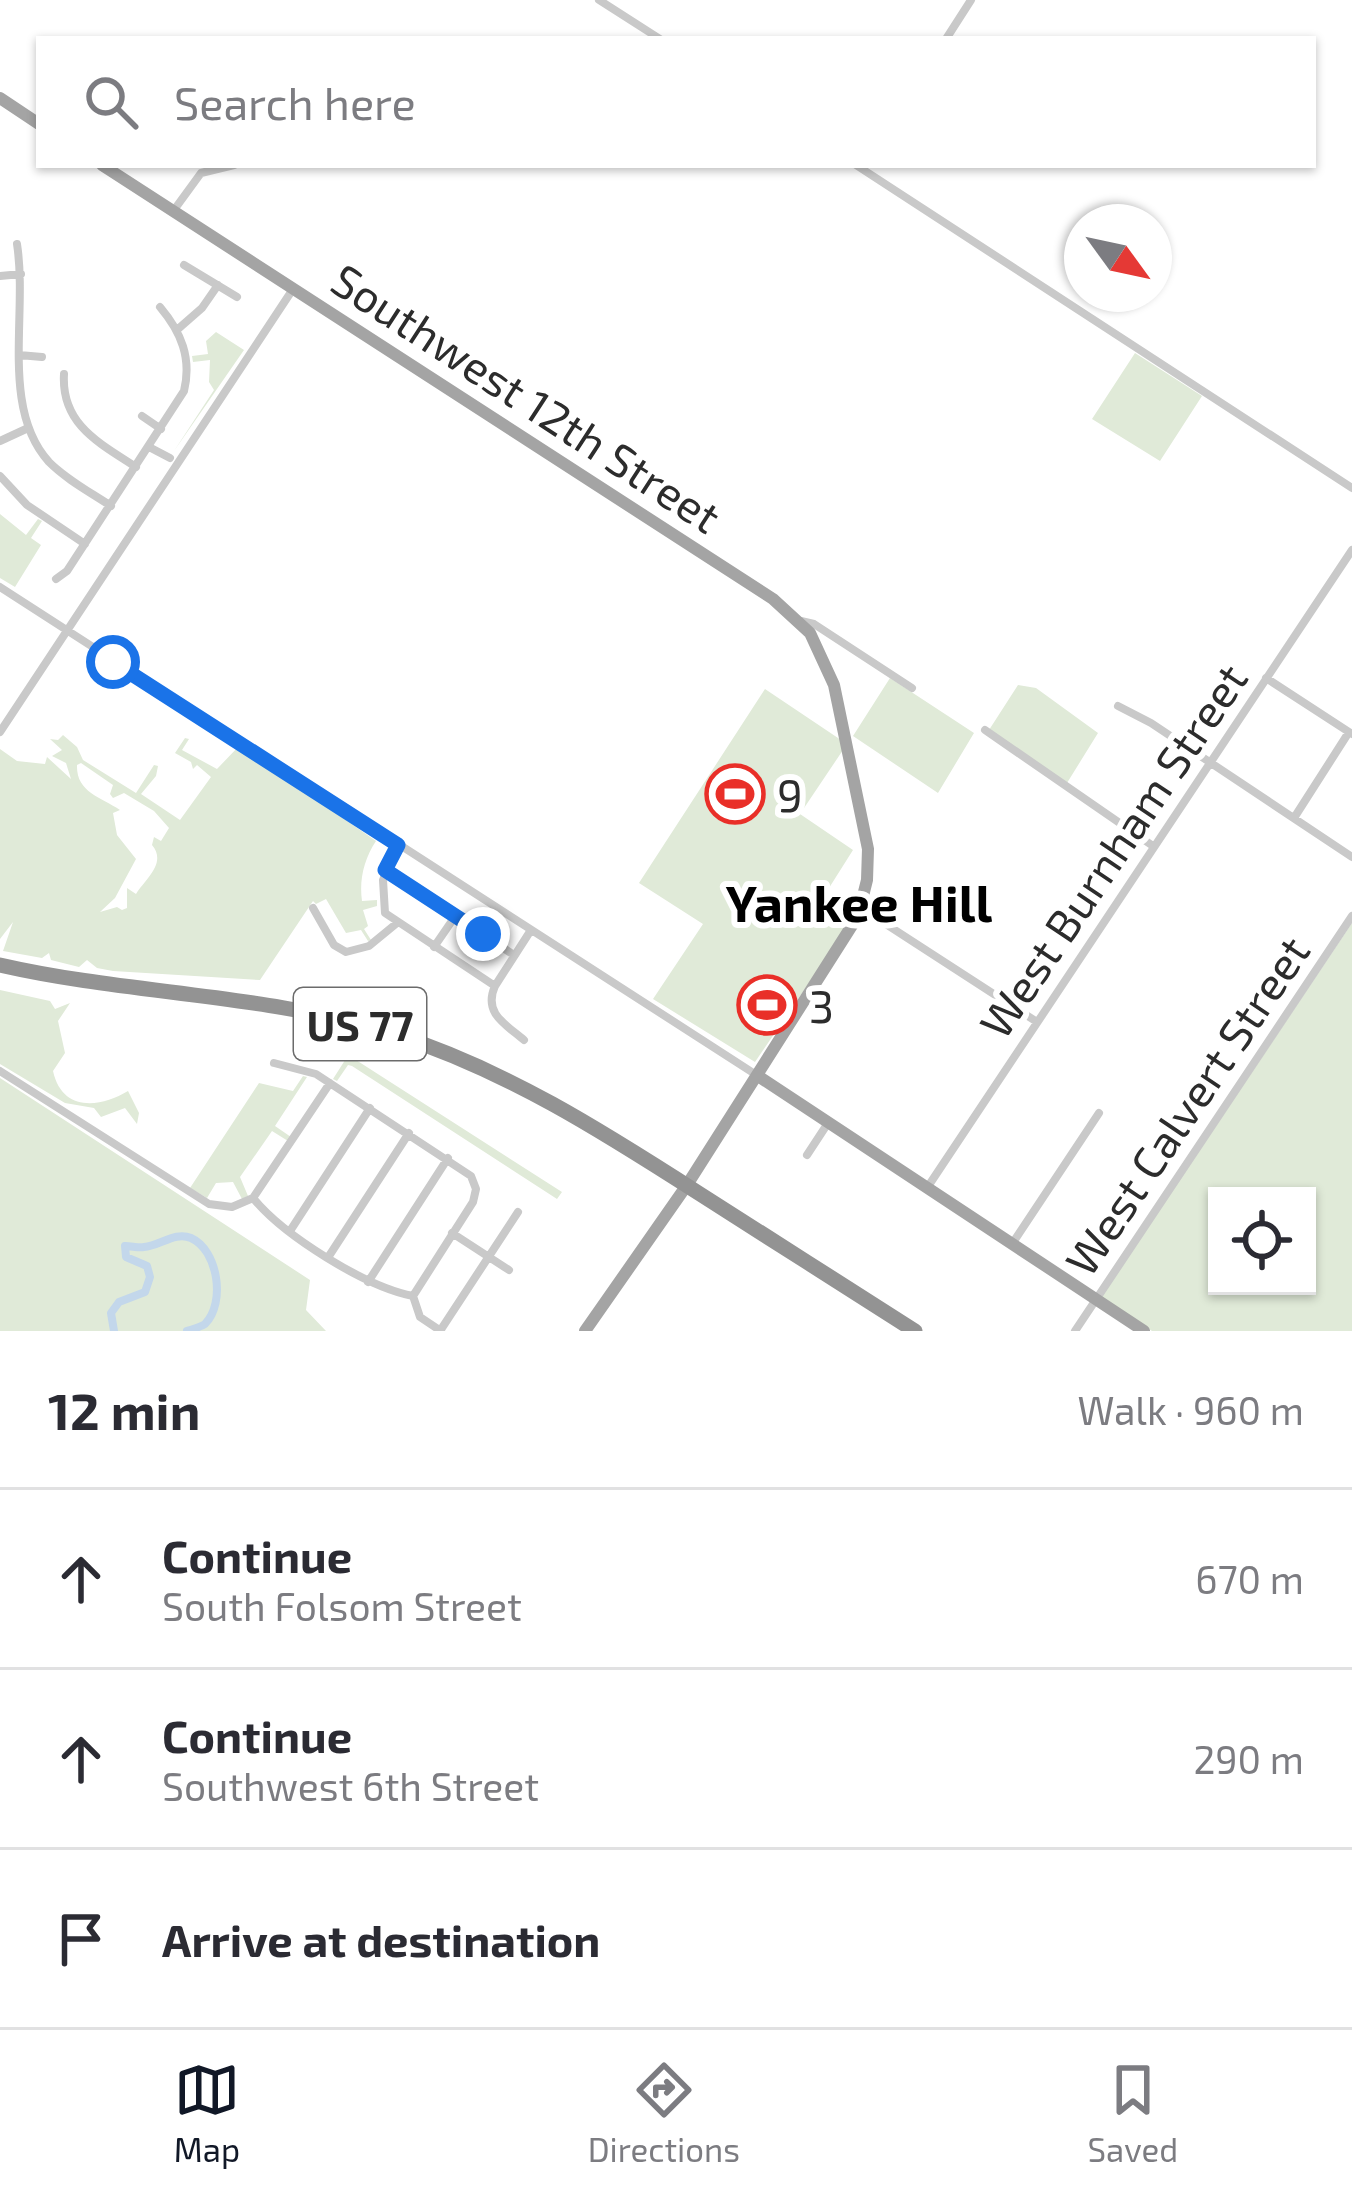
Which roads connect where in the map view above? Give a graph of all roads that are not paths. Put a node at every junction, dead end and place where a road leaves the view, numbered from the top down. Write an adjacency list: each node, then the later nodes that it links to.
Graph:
1 (599, 0): 3 (street)
2 (971, 0): 4 (street)
3 (655, 36)
4 (948, 36)
5 (0, 98): 6 (main road)
6 (36, 122)
7 (107, 168): 10 (main road, Southwest 12th Street)
8 (222, 168): 10 (street)
9 (864, 168): 31 (street)
10 (173, 211): 16 (main road, Southwest 12th Street)
11 (17, 244): 13 (street)
12 (184, 266): 15 (street)
13 (21, 274): 14 (street); 20 (street)
14 (0, 276)
15 (218, 285): 17 (street); 19 (street)
16 (293, 289): 37 (main road, Southwest 12th Street); 38 (street)
17 (237, 297)
18 (160, 307): 19 (street)
19 (178, 329): 25 (street)
20 (19, 355): 21 (street); 24 (street)
21 (42, 357)
22 (64, 374): 29 (street)
23 (142, 416): 25 (street)
24 (26, 429): 26 (street); 32 (street)
25 (161, 429): 27 (street)
26 (0, 441)
27 (149, 447): 28 (street); 29 (street)
28 (170, 458)
29 (136, 467): 32 (street)
30 (0, 476): 33 (street)
31 (1352, 488)
32 (111, 506): 33 (street)
33 (85, 544): 35 (street)
34 (1352, 550): 39 (street, West Burnham Street)
35 (56, 579)
36 (0, 589): 38 (street)
37 (800, 622): 40 (street, Southwest 12th Street); 52 (main road)
38 (68, 633): 43 (street); 47 (street)
39 (1266, 678): 44 (street); 45 (street, West Burnham Street)
40 (912, 688)
41 (1118, 706): 45 (street)
42 (985, 730): 48 (street)
43 (0, 732)
44 (1351, 733): 46 (street)
45 (1210, 762): 46 (street); 48 (street, West Burnham Street)
46 (1294, 818): 49 (street)
47 (398, 845): 50 (street); 56 (street)
48 (1153, 846): 62 (street, West Burnham Street)
49 (1352, 857)
50 (385, 870): 53 (street); 55 (street)
51 (313, 908): 55 (street)
52 (861, 908): 62 (street); 66 (main road)
53 (456, 915): 57 (street); 58 (street)
54 (1352, 916): 86 (street, West Calvert Street)
55 (397, 923): 57 (street)
56 (531, 930): 58 (street); 66 (street)
57 (434, 947): 61 (street)
58 (514, 955): 61 (street)
59 (0, 965): 74 (highway, US 77)
60 (0, 975): 74 (highway, US 77)
61 (495, 986): 63 (street)
62 (1037, 1022): 75 (street, West Burnham Street)
63 (524, 1040)
64 (274, 1063): 67 (street)
65 (0, 1071): 76 (street)
66 (758, 1076): 70 (main road); 74 (main road)
67 (331, 1083): 68 (street); 76 (street)
68 (370, 1108): 71 (street); 78 (street)
69 (1099, 1113): 80 (street)
70 (828, 1123): 72 (street); 75 (main road)
71 (409, 1133): 73 (street); 81 (street)
72 (807, 1155)
73 (448, 1158): 79 (street); 84 (street)
74 (682, 1188): 87 (main road); 89 (highway, US 77); 90 (highway, US 77)
75 (927, 1188): 80 (main road)
76 (254, 1198): 78 (street)
77 (518, 1212): 82 (street)
78 (290, 1231): 81 (street)
79 (452, 1233): 82 (street); 85 (street)
80 (1012, 1244): 86 (main road)
81 (329, 1256): 84 (street)
82 (488, 1257): 83 (street); 88 (street)
83 (508, 1270)
84 (368, 1282): 85 (street)
85 (413, 1296): 88 (street)
86 (1096, 1299): 91 (street, West Calvert Street); 92 (main road)
87 (586, 1330)
88 (441, 1331)
89 (898, 1331)
90 (915, 1331)
91 (1075, 1331)
92 (1144, 1331)

